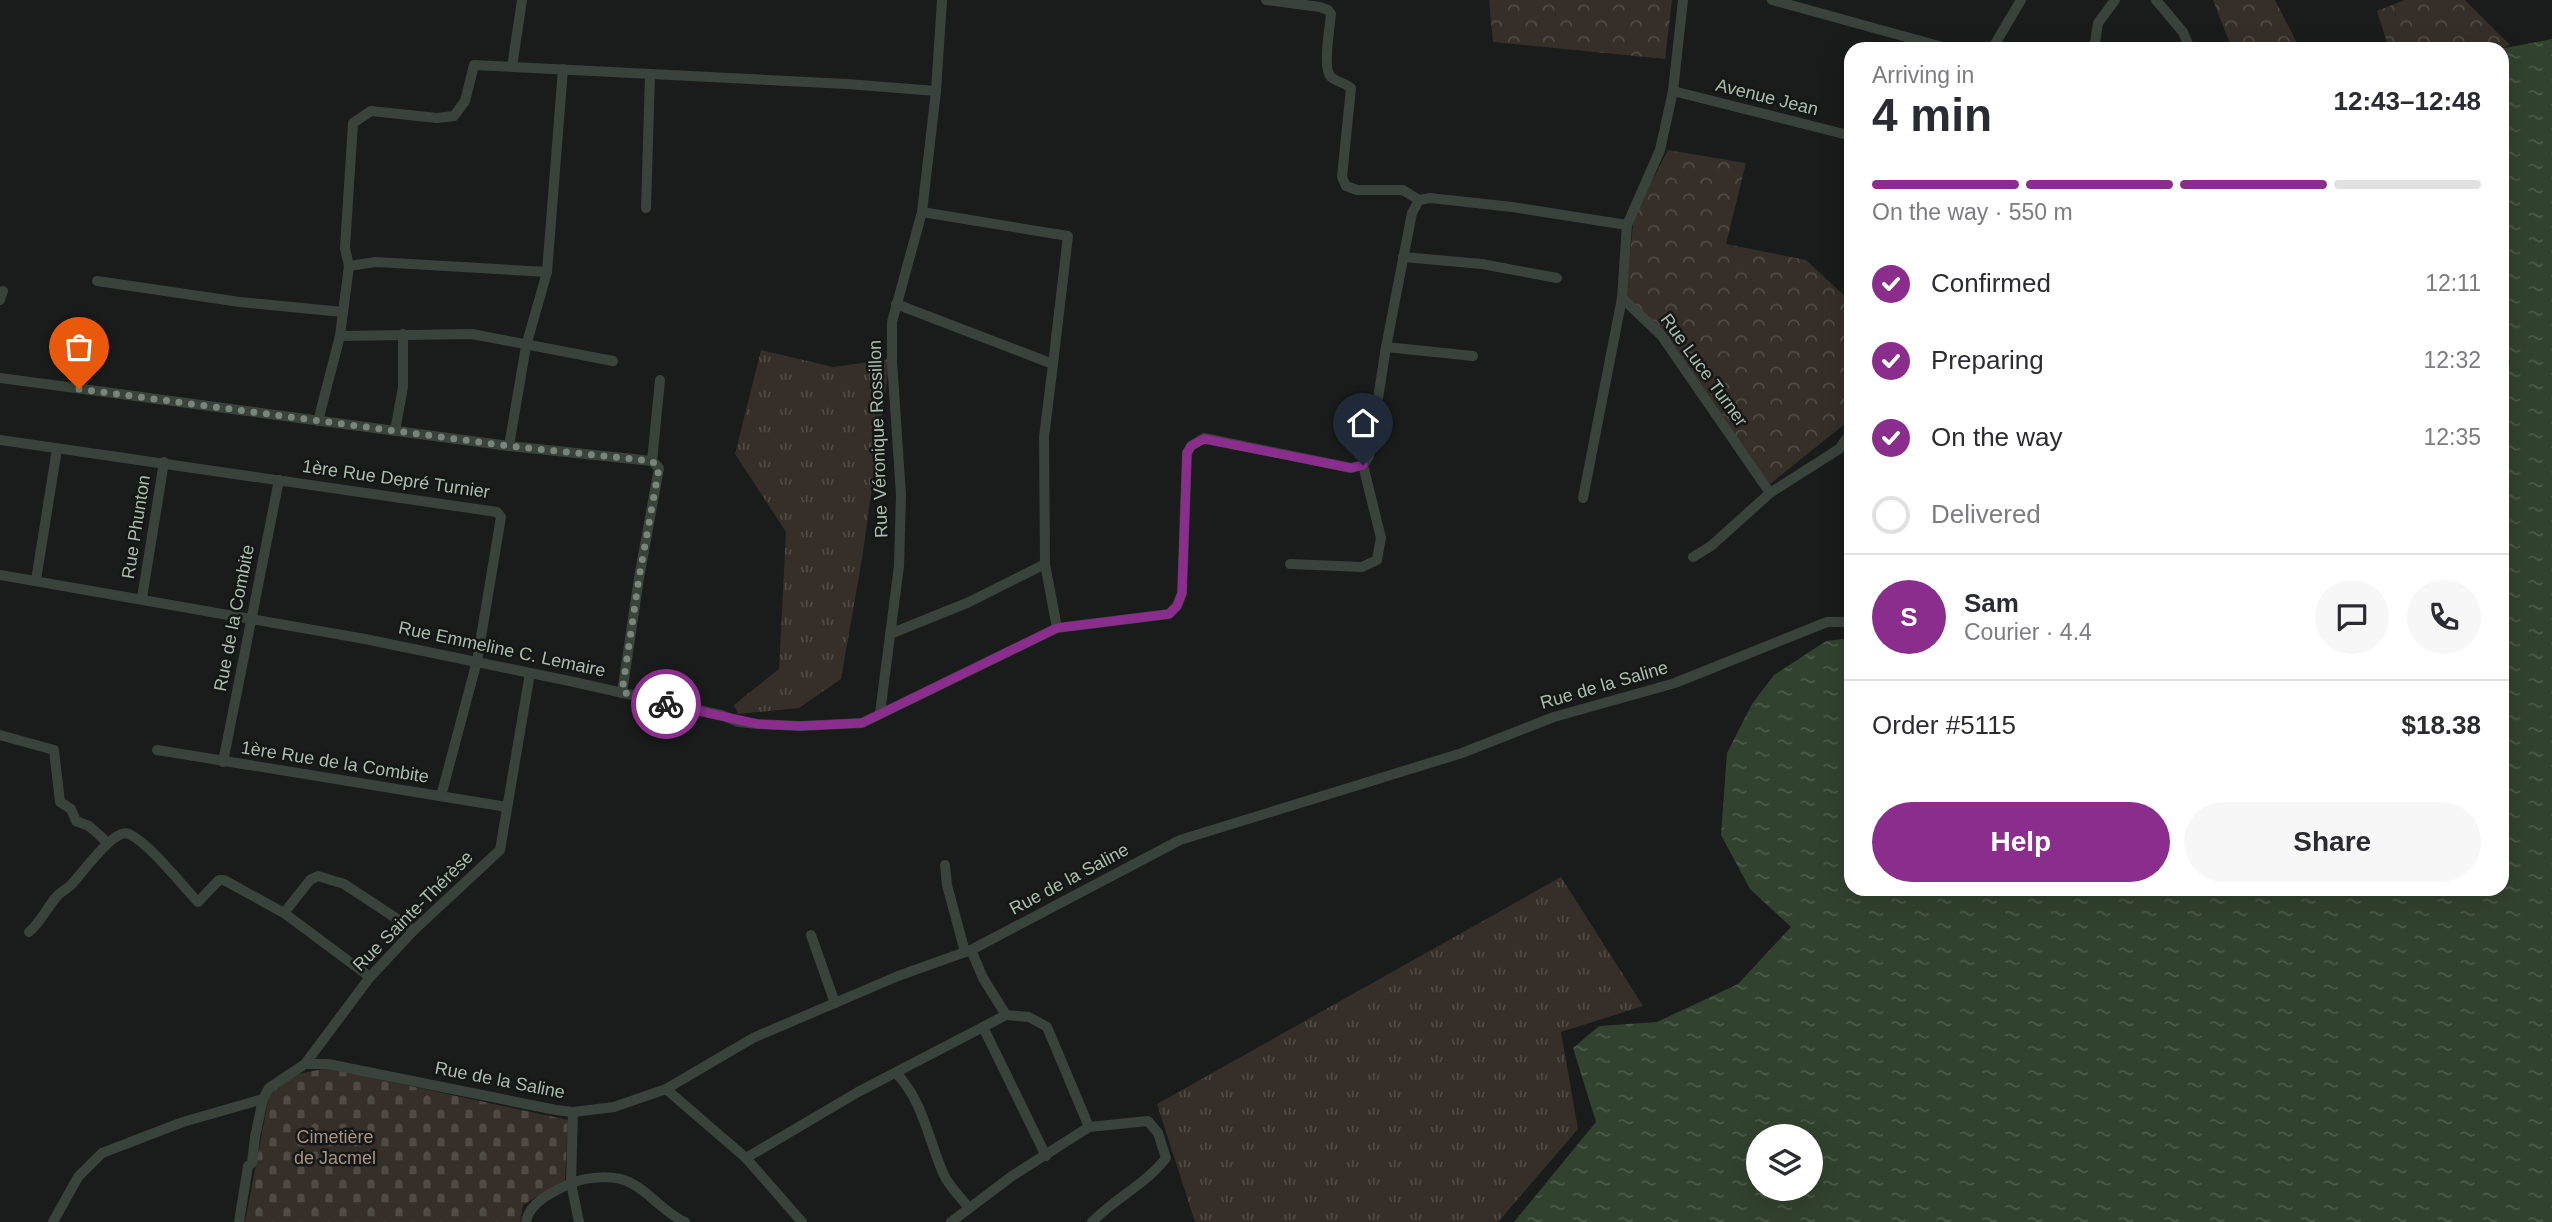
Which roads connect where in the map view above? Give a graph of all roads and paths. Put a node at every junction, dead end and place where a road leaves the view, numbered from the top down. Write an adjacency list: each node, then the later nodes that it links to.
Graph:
1 (522, 0): 13 (street)
2 (942, 0): 16 (street, Rue Véronique Rossillon)
3 (1266, 0): 19 (street)
4 (1684, 0): 17 (street)
5 (1772, 0): 9 (street)
6 (2021, 0): 10 (street)
7 (2115, 0): 11 (street)
8 (2157, 0): 12 (street)
9 (1925, 42)
10 (1996, 42)
11 (2095, 42)
12 (2187, 42)
13 (512, 67): 14 (street); 24 (street)
14 (563, 69): 15 (street); 25 (street)
15 (650, 75): 16 (street); 20 (street)
16 (936, 91): 21 (street, Rue Véronique Rossillon)
17 (1673, 91): 18 (street, Avenue Jean); 22 (street)
18 (1844, 134)
19 (1419, 200): 22 (street); 23 (street)
20 (646, 208)
21 (922, 212): 29 (street, Rue Véronique Rossillon); 37 (street)
22 (1627, 225): 28 (street)
23 (1403, 257): 26 (street); 34 (street)
24 (349, 266): 25 (street); 30 (street)
25 (547, 272): 33 (street)
26 (1557, 278)
27 (97, 281): 30 (street)
28 (1622, 298): 50 (street, Rue Luce Turner); 51 (street)
29 (896, 304): 37 (street); 61 (street, Rue Véronique Rossillon)
30 (343, 312): 32 (street)
31 (403, 334): 32 (street); 33 (street); 41 (street)
32 (340, 337): 40 (street)
33 (526, 346): 36 (street); 44 (street)
34 (1386, 347): 35 (street); 48 (street)
35 (1473, 356)
36 (613, 361)
37 (1053, 364): 53 (street)
38 (0, 378): 40 (street)
39 (660, 380): 46 (street)
40 (318, 421): 41 (street)
41 (395, 431): 44 (street)
42 (0, 440): 45 (street, 1ère Rue Depré Turnier)
43 (1844, 442): 50 (street)
44 (509, 446): 46 (street)
45 (57, 449): 47 (street, 1ère Rue Depré Turnier); 56 (street)
46 (652, 461): 64 (street)
47 (164, 462): 49 (street, 1ère Rue Depré Turnier); 57 (street, Rue Phunton)
48 (1363, 465): 54 (street); 60 (street, Rue Emmeline C. Lemaire)
49 (279, 480): 58 (street, Rue de la Combite); 62 (street, 1ère Rue Depré Turnier)
50 (1770, 493): 52 (street)
51 (1583, 498)
52 (1693, 557)
53 (1045, 564): 60 (street); 61 (street)
54 (1290, 564)
55 (0, 575): 56 (street, Rue Emmeline C. Lemaire)
56 (36, 580): 57 (street, Rue Emmeline C. Lemaire)
57 (142, 598): 58 (street, Rue Emmeline C. Lemaire)
58 (252, 617): 62 (street, Rue Emmeline C. Lemaire); 68 (street, Rue de la Combite)
59 (1844, 622): 77 (street, Rue de la Saline)
60 (1057, 628): 65 (street, Rue Emmeline C. Lemaire)
61 (890, 634): 65 (street, Rue Véronique Rossillon)
62 (477, 661): 63 (street, Rue Emmeline C. Lemaire); 69 (street, 1ère Rue Depré Turnier)
63 (530, 673): 64 (street, Rue Emmeline C. Lemaire); 70 (street, Rue Sainte-Thérèse)
64 (622, 692): 65 (street, Rue Emmeline C. Lemaire)
65 (880, 713)
66 (0, 735): 71 (street)
67 (157, 750): 68 (street, 1ère Rue de la Combite)
68 (223, 762): 69 (street, 1ère Rue de la Combite)
69 (441, 796): 70 (street, 1ère Rue de la Combite)
70 (508, 807): 74 (street, Rue Sainte-Thérèse)
71 (107, 842): 73 (street); 75 (street)
72 (945, 865): 77 (street)
73 (284, 913): 74 (street); 78 (street)
74 (414, 930): 78 (street, Rue Sainte-Thérèse)
75 (29, 932)
76 (811, 935): 79 (street)
77 (968, 951): 79 (street, Rue de la Saline); 80 (street)
78 (370, 977): 82 (street, Rue Sainte-Thérèse)
79 (835, 1003): 84 (street, Rue de la Saline)
80 (1006, 1015): 81 (street); 87 (street)
81 (983, 1027): 83 (street); 88 (street)
82 (305, 1064): 85 (street, Rue Sainte-Thérèse); 86 (street, Rue de la Saline)
83 (896, 1073): 89 (street); 91 (street)
84 (666, 1089): 86 (street, Rue de la Saline); 89 (street)
85 (263, 1100): 92 (street); 93 (street)
86 (573, 1112): 90 (street)
87 (1088, 1126): 88 (street); 99 (street)
88 (1046, 1156): 91 (street)
89 (746, 1158): 97 (street)
90 (571, 1183): 94 (street); 95 (street); 96 (street)
91 (969, 1208): 98 (street)
92 (53, 1222)
93 (239, 1222)
94 (526, 1222)
95 (579, 1222)
96 (685, 1222)
97 (803, 1222)
98 (951, 1222)
99 (1092, 1222)

